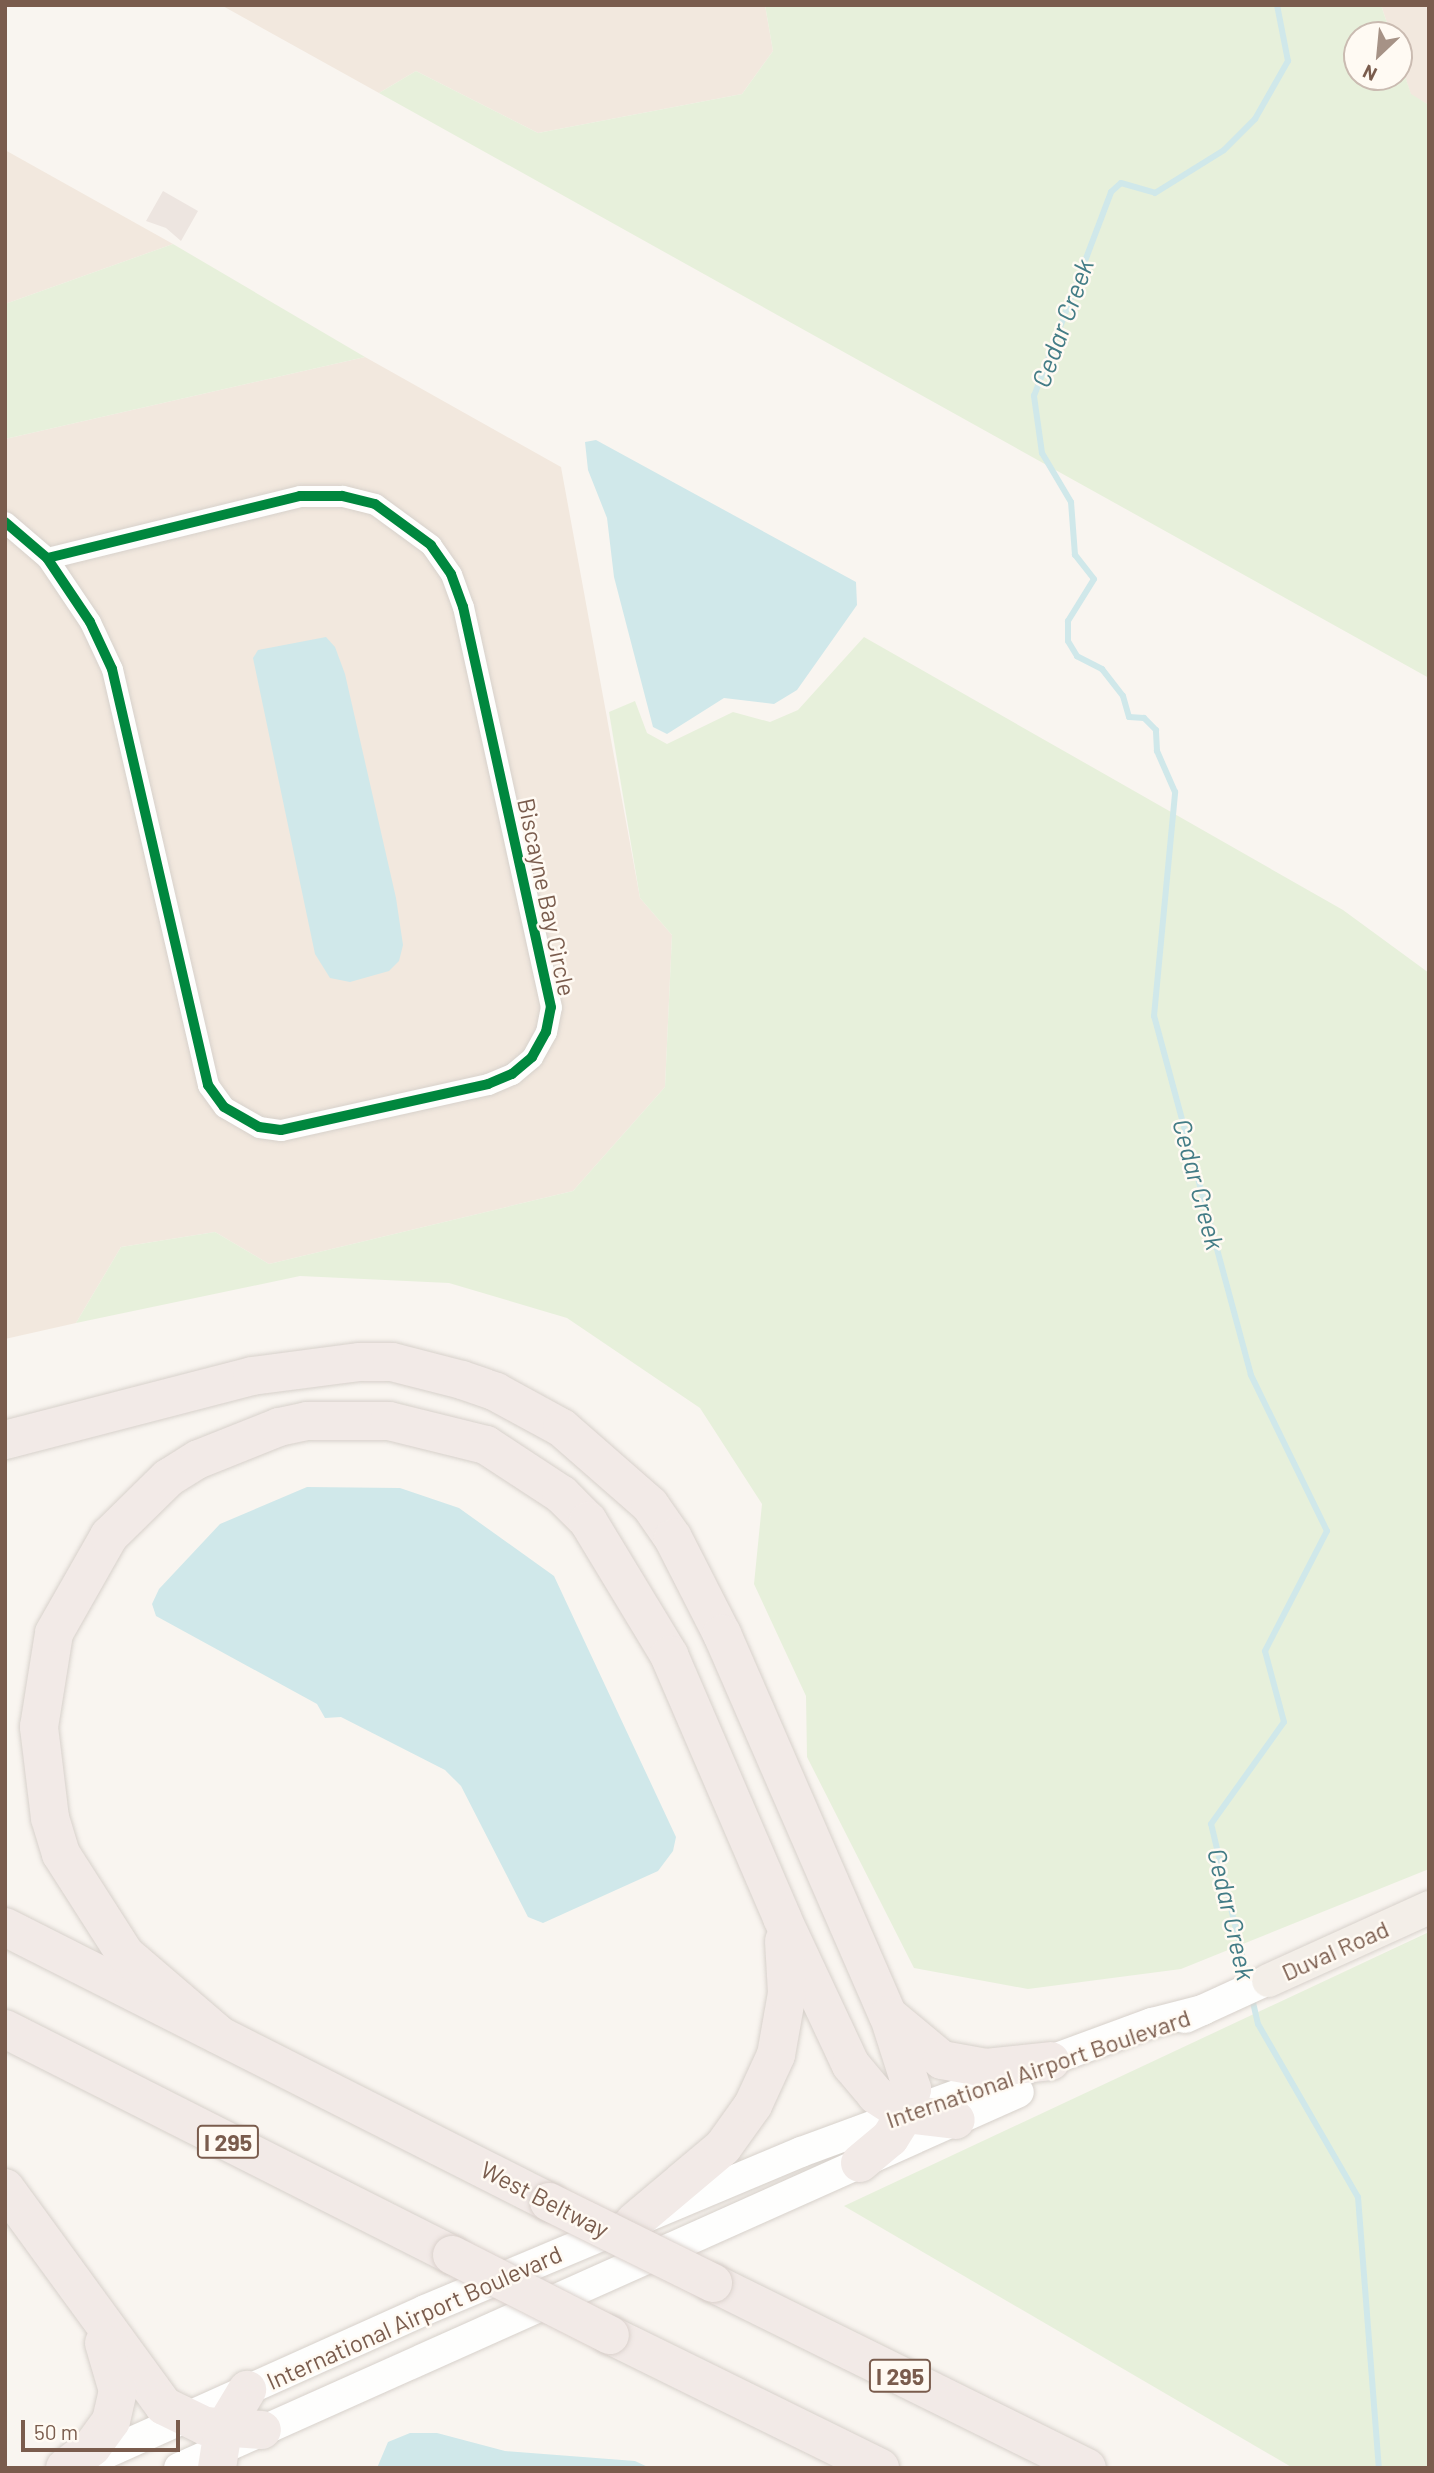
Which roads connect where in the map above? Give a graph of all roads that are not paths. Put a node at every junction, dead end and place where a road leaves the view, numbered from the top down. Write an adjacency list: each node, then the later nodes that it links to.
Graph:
1 (5, 522): 2 (street)
2 (47, 558): 2 (street, Biscayne Bay Circle)
3 (5, 1440): 9 (highway)
4 (1429, 1907): 7 (main road, Duval Road)
5 (782, 1919): 11 (highway); 13 (highway); 17 (highway)
6 (5, 1927): 11 (highway, West Beltway / I 295)
7 (1268, 1980): 8 (main road, Duval Road)
8 (1203, 2010): 12 (main road, International Airport Boulevard); 14 (main road, International Airport Boulevard)
9 (888, 2015): 12 (highway); 13 (highway)
10 (5, 2029): 26 (highway, I 295, bridge)
11 (218, 2034): 27 (highway, West Beltway / I 295, bridge)
12 (1051, 2061): 13 (main road, International Airport Boulevard)
13 (905, 2114): 14 (highway); 15 (highway); 17 (main road, International Airport Boulevard)
14 (956, 2120): 15 (main road, International Airport Boulevard)
15 (860, 2163): 21 (main road, International Airport Boulevard)
16 (5, 2188): 18 (highway)
17 (634, 2222): 19 (main road, International Airport Boulevard)
18 (96, 2317): 20 (highway); 23 (highway)
19 (247, 2390): 20 (main road, International Airport Boulevard); 22 (highway)
20 (183, 2418): 22 (highway); 24 (main road, International Airport Boulevard)
21 (262, 2430): 22 (highway)
22 (219, 2450): 25 (main road)
23 (65, 2468)
24 (74, 2468)
25 (179, 2468)
26 (880, 2468)
27 (1087, 2468)

